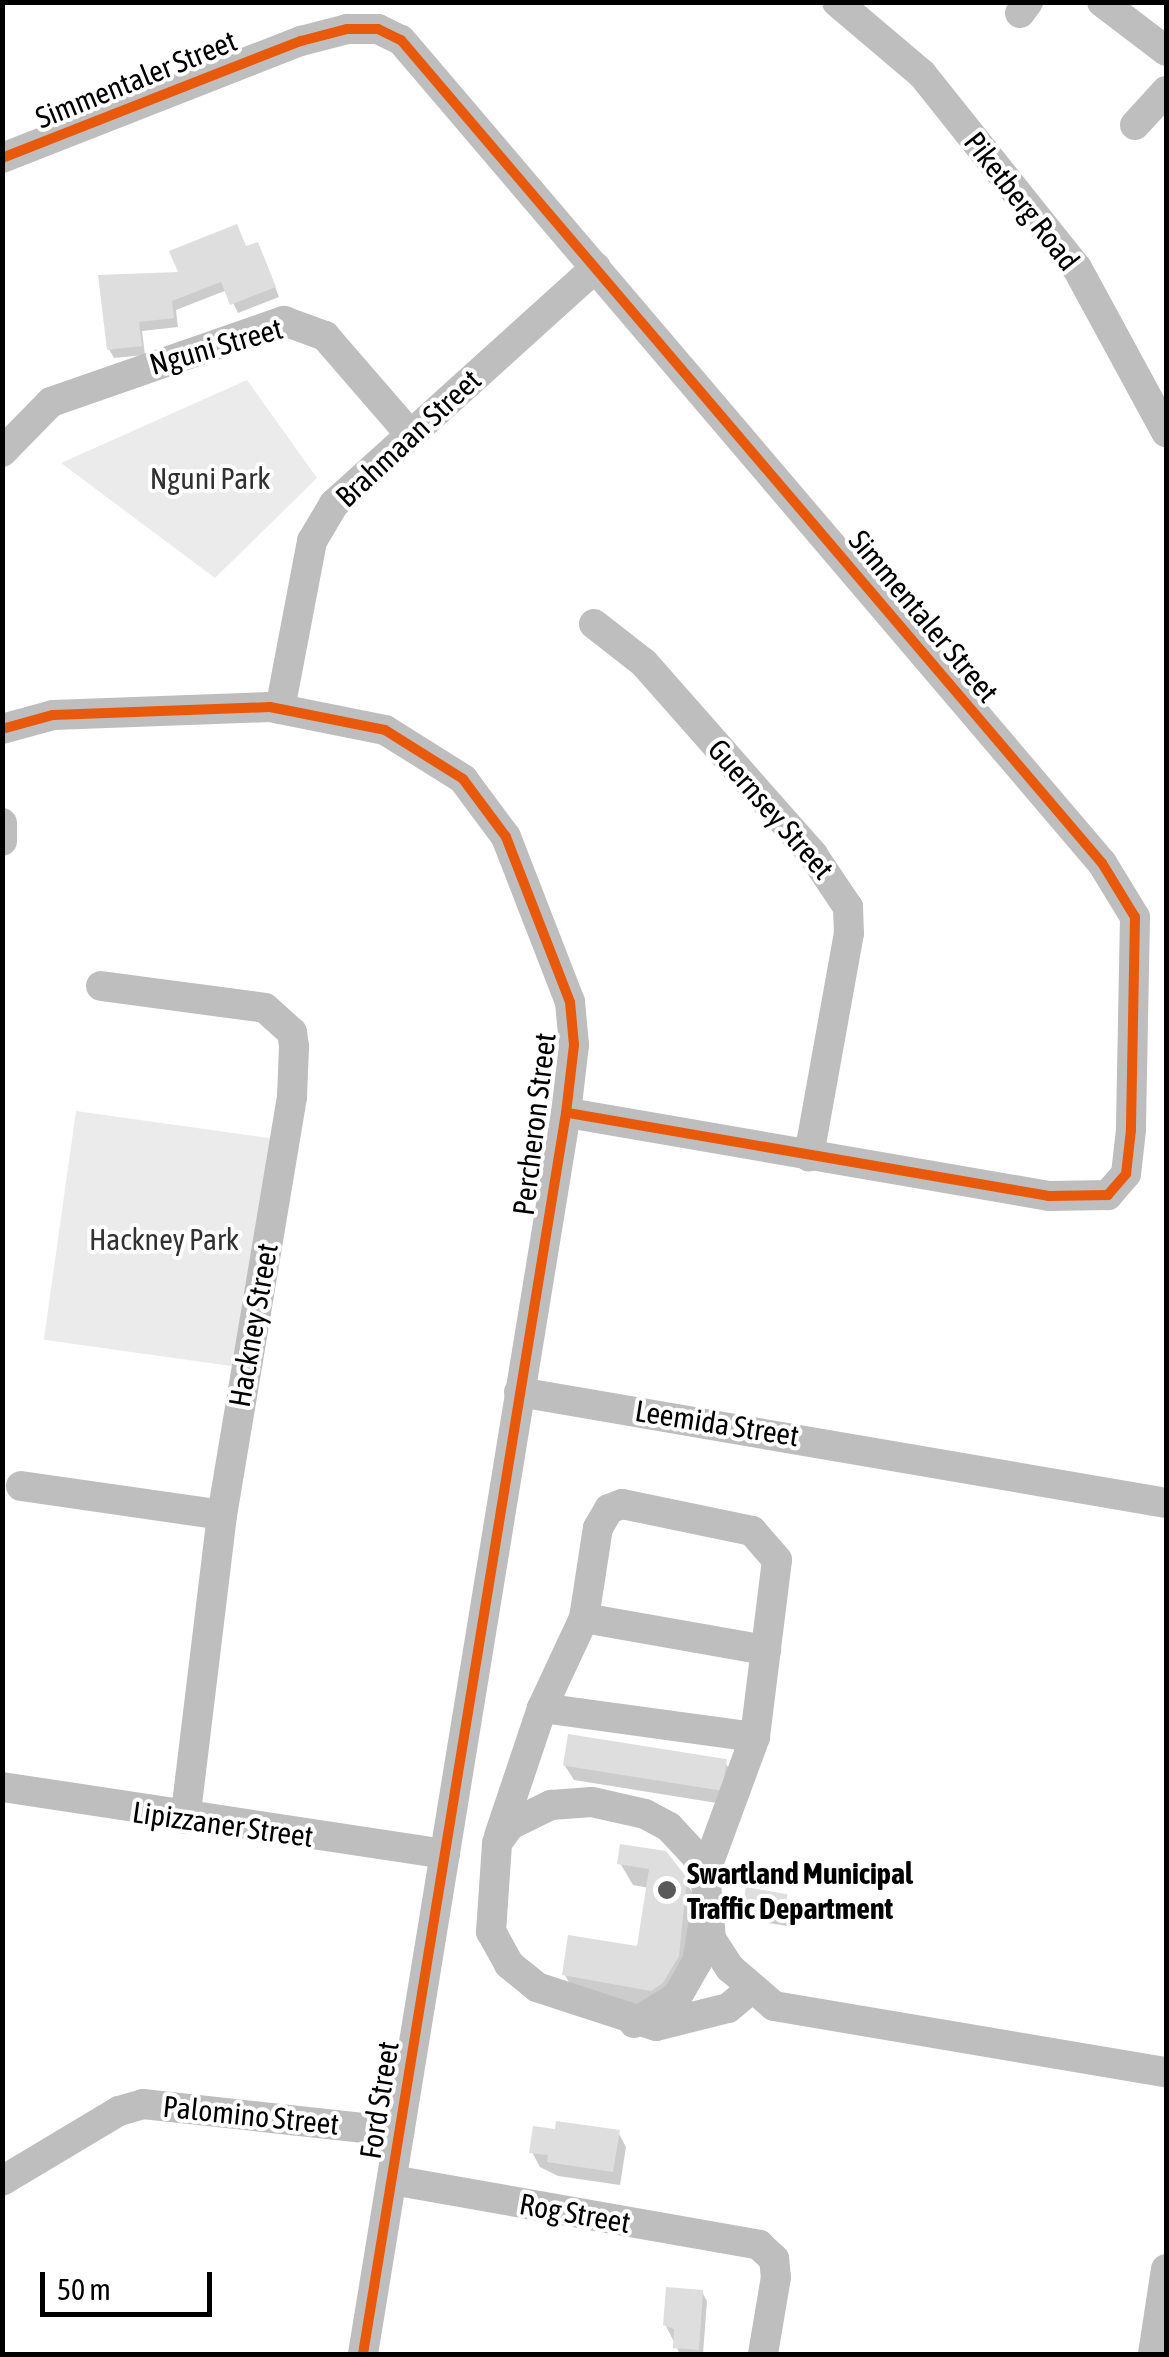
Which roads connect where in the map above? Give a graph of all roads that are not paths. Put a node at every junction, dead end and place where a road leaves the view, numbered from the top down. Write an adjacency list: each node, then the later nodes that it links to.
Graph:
1 (837, 2): 8 (street, Piketberg Road)
2 (1102, 2): 3 (street)
3 (1166, 51)
4 (1166, 92): 5 (street)
5 (1135, 125)
6 (2, 158): 7 (street, Simmentaler Street)
7 (596, 267): 9 (street, Brahmaan Street); 18 (street, Simmentaler Street)
8 (1166, 432)
9 (409, 433): 10 (street, Nguni Street); 12 (street, Brahmaan Street)
10 (2, 452)
11 (594, 624): 18 (street, Guernsey Street)
12 (280, 709): 13 (street, Percheron Street); 17 (street, Percheron Street)
13 (2, 729)
14 (2, 823): 15 (street)
15 (2, 841)
16 (101, 986): 22 (street, Hackney Street)
17 (566, 1113): 18 (street, Simmentaler Street); 19 (street, Percheron Street)
18 (809, 1156)
19 (520, 1392): 21 (street, Leemida Street); 30 (street, Percheron Street)
20 (21, 1486): 22 (street)
21 (1166, 1503)
22 (222, 1515): 28 (street, Hackney Street)
23 (584, 1618): 24 (street); 24 (street); 25 (street)
24 (766, 1650): 26 (street)
25 (542, 1708): 26 (street); 29 (street)
26 (755, 1737): 31 (street)
27 (2, 1787): 28 (street, Lipizzaner Street)
28 (185, 1819): 30 (street, Lipizzaner Street)
29 (497, 1842): 31 (street); 34 (street)
30 (446, 1854): 36 (street, Ford Street)
31 (705, 1873): 32 (street)
32 (705, 1919): 33 (street); 34 (street)
33 (752, 1988): 34 (street); 35 (street)
34 (634, 2023)
35 (1166, 2072)
36 (399, 2132): 37 (street, Ford Street); 38 (street, Palomino Street)
37 (392, 2180): 40 (street, Ford Street); 41 (street, Rog Street)
38 (2, 2181)
39 (1166, 2269): 42 (street)
40 (362, 2354)
41 (763, 2354)
42 (1153, 2354)

